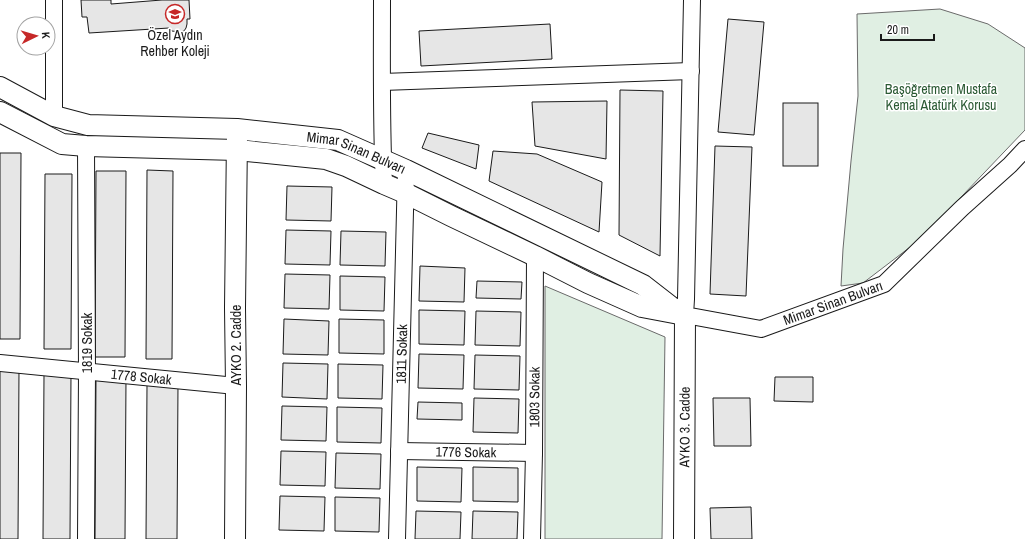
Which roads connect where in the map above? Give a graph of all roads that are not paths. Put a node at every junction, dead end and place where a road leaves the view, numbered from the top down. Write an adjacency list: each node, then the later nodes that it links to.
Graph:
1 (54, 0): 8 (street)
2 (386, 0): 5 (street)
3 (692, 0): 4 (street)
4 (691, 71): 5 (street); 18 (street)
5 (382, 82): 13 (street)
6 (0, 87): 8 (street, Mimar Sinan Bulvarı)
7 (0, 112): 10 (street, Mimar Sinan Bulvarı)
8 (54, 116): 9 (street, Mimar Sinan Bulvarı)
9 (237, 129): 12 (street, AYKO 2. Cadde); 13 (street, Mimar Sinan Bulvarı)
10 (86, 146): 12 (street, Mimar Sinan Bulvarı); 20 (street, 1819 Sokak)
11 (1025, 149): 18 (street, Mimar Sinan Bulvarı)
12 (237, 150): 15 (street, Mimar Sinan Bulvarı); 21 (street, AYKO 2. Cadde)
13 (382, 160): 14 (street, Mimar Sinan Bulvarı); 15 (street)
14 (406, 170): 16 (street, 1811 Sokak); 18 (street, Mimar Sinan Bulvarı)
15 (384, 184): 16 (street, Mimar Sinan Bulvarı)
16 (405, 193): 17 (street, Mimar Sinan Bulvarı); 22 (street, 1811 Sokak)
17 (535, 256): 18 (street, Mimar Sinan Bulvarı); 23 (street, 1803 Sokak)
18 (685, 316): 28 (street, AYKO 3. Cadde)
19 (0, 363): 20 (street, 1778 Sokak)
20 (87, 372): 21 (street, 1778 Sokak); 24 (street, 1819 Sokak)
21 (236, 386): 25 (street, AYKO 2. Cadde)
22 (399, 451): 23 (street, 1776 Sokak); 26 (street, 1811 Sokak)
23 (534, 453): 27 (street, 1803 Sokak)
24 (86, 539)
25 (235, 539)
26 (397, 539)
27 (532, 539)
28 (684, 539)

